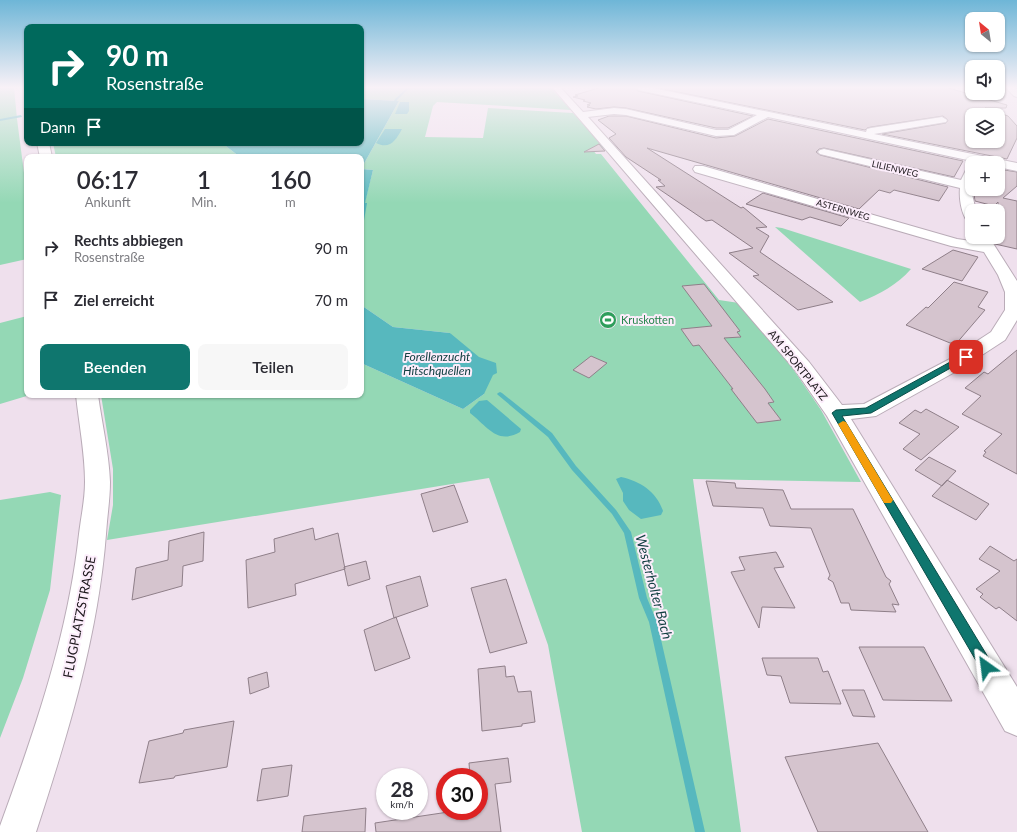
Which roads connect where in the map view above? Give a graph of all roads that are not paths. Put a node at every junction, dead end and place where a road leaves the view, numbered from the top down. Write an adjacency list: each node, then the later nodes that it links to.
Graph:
1 (591, 126): 16 (street, AM SPORTPLATZ)
2 (685, 126): 3 (street)
3 (744, 126)
4 (824, 126): 6 (street)
5 (903, 126): 6 (street)
6 (863, 134): 8 (street)
7 (824, 152): 12 (street, LILIENWEG)
8 (965, 160)
9 (1005, 166): 10 (street)
10 (1017, 167)
11 (698, 169): 13 (street, ASTERNWEG)
12 (965, 185)
13 (965, 242)
14 (986, 244): 16 (street)
15 (87, 398): 18 (street, FLUGPLATZSTRASSE)
16 (836, 413): 17 (street, AM SPORTPLATZ)
17 (1017, 719)
18 (17, 832)

